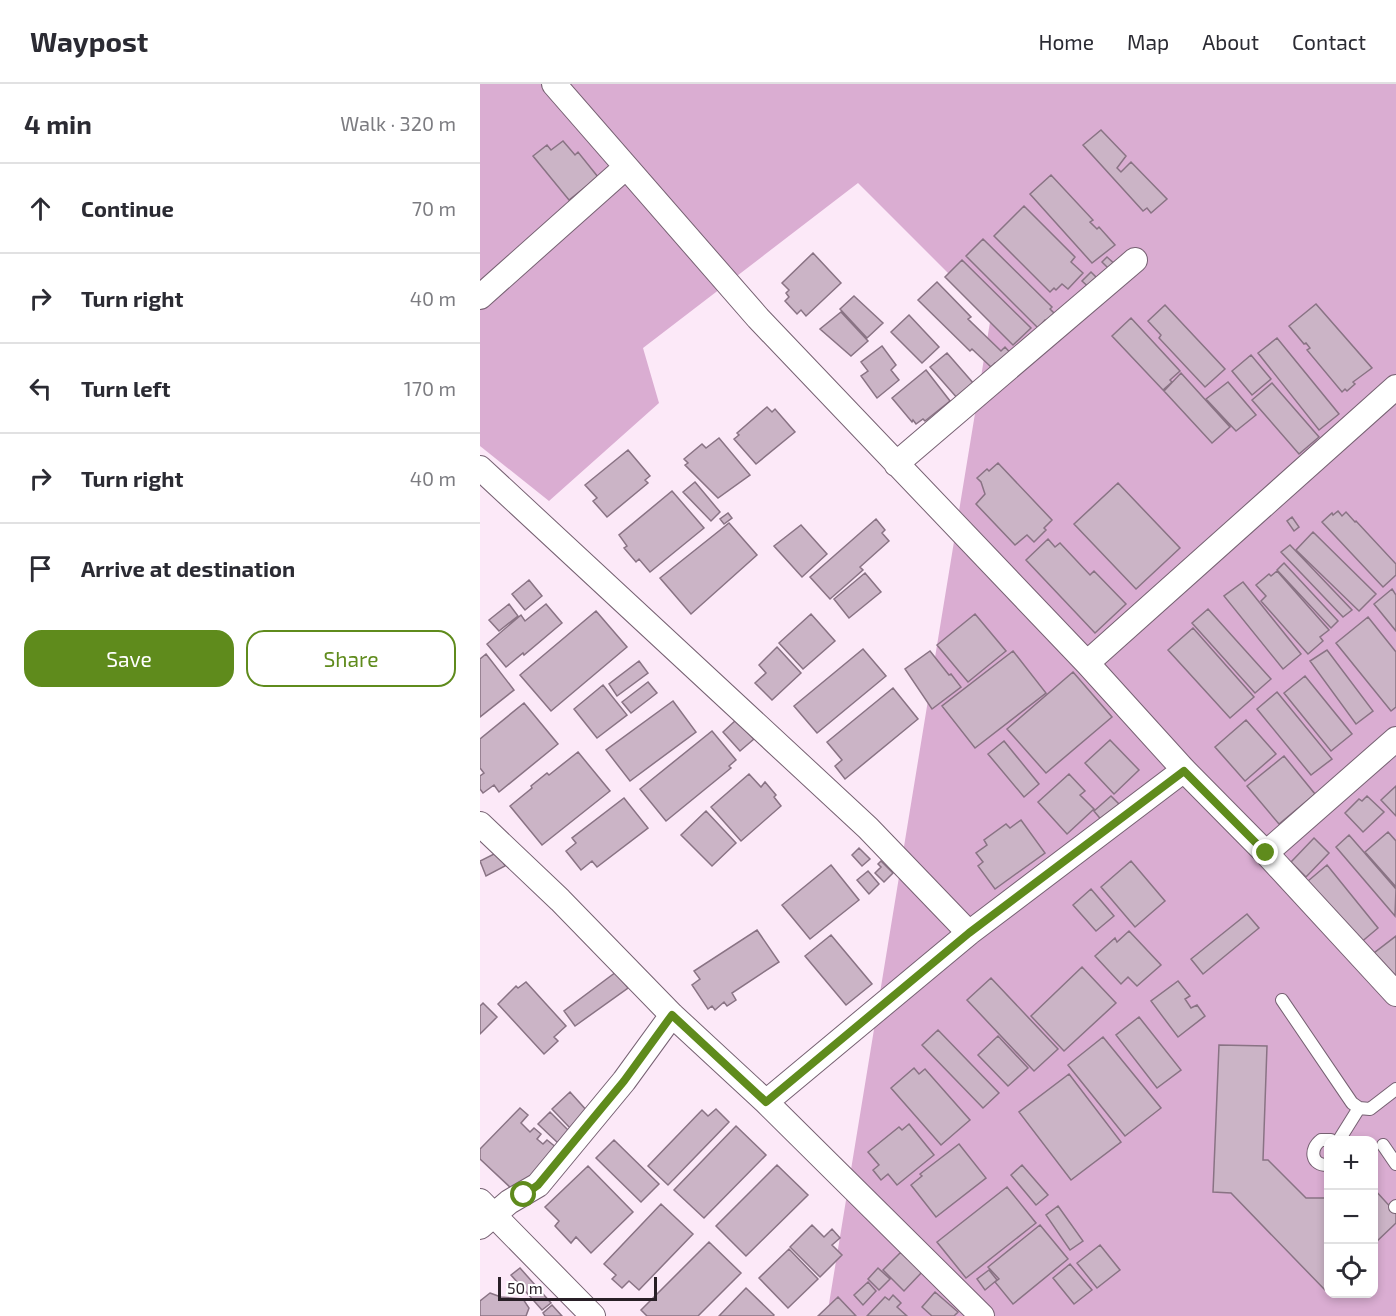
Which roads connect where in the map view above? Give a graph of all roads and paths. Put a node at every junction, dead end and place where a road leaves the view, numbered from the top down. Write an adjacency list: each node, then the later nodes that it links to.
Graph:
1 (554, 84): 2 (street)
2 (626, 166): 4 (street); 6 (street)
3 (1135, 260): 6 (street)
4 (480, 297)
5 (1396, 387): 8 (street)
6 (896, 464): 8 (street)
7 (480, 468): 13 (street)
8 (1087, 663): 10 (street)
9 (1396, 739): 12 (street)
10 (1184, 771): 12 (street); 13 (street)
11 (480, 824): 16 (street)
12 (1266, 853): 14 (street)
13 (969, 933): 18 (street)
14 (1396, 994)
15 (1282, 1000): 19 (lane)
16 (672, 1015): 18 (street); 25 (street)
17 (1396, 1089): 19 (lane)
18 (766, 1102): 27 (street)
19 (1359, 1108): 20 (lane)
20 (1342, 1136)
21 (1324, 1140): 24 (lane)
22 (1383, 1145): 23 (lane)
23 (1396, 1164)
24 (1324, 1165)
25 (484, 1214): 26 (street)
26 (593, 1316)
27 (982, 1316)

